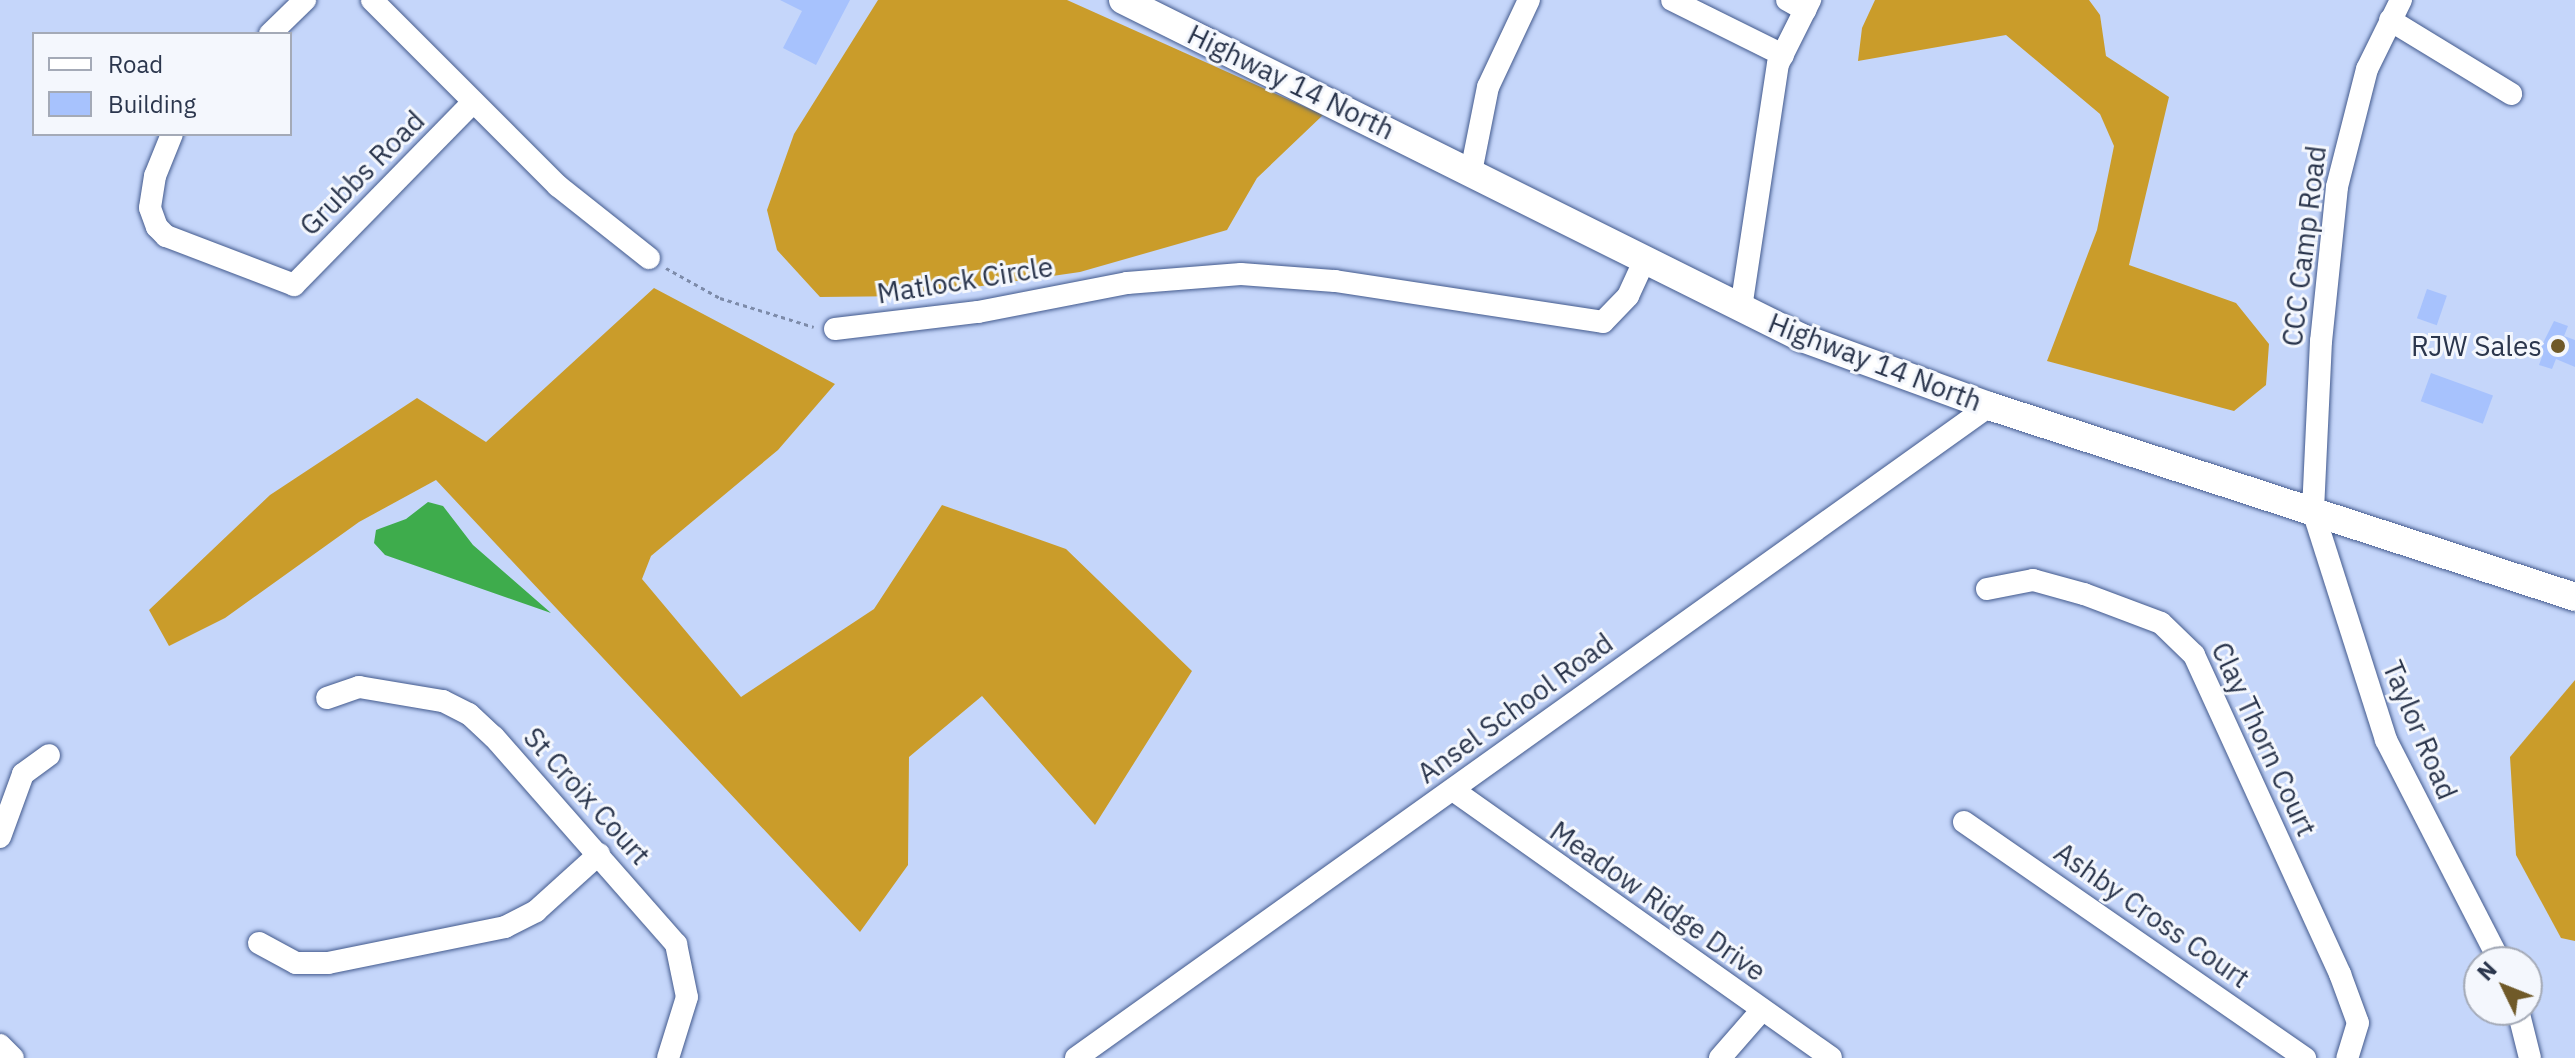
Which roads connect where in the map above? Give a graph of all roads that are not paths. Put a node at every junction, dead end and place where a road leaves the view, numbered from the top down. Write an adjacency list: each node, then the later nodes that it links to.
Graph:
1 (305, 0): 9 (street)
2 (372, 0): 12 (street)
3 (1123, 0): 14 (main road, Highway 14 North)
4 (1529, 0): 14 (street)
5 (1672, 0): 10 (street)
6 (2401, 0): 8 (street, CCC Camp Road)
7 (1801, 3): 10 (street)
8 (2390, 20): 11 (street); 20 (street, CCC Camp Road)
9 (272, 32)
10 (1783, 55): 17 (street)
11 (2511, 94)
12 (473, 102): 13 (street, Grubbs Road); 15 (street)
13 (171, 136)
14 (1471, 172): 16 (main road, Highway 14 North)
15 (649, 258)
16 (1645, 259): 17 (main road, Highway 14 North); 18 (street, Matlock Circle)
17 (1741, 308): 19 (main road, Highway 14 North)
18 (835, 329)
19 (1989, 406): 20 (main road, Highway 14 North); 25 (street, Ansel School Road)
20 (2313, 511): 22 (main road, Highway 14 North); 30 (street, Taylor Road)
21 (1987, 589): 40 (street, Clay Thorn Court)
22 (2575, 597)
23 (327, 698): 28 (street, St Croix Court)
24 (49, 755): 27 (street)
25 (1453, 790): 31 (street, Meadow Ridge Drive); 36 (street, Ansel School Road)
26 (1964, 822): 39 (street, Ashby Cross Court)
27 (0, 837)
28 (599, 854): 29 (street); 35 (street, St Croix Court)
29 (259, 943)
30 (2492, 946)
31 (1762, 1010): 37 (street); 38 (street, Meadow Ridge Drive)
32 (2522, 1026): 41 (street)
33 (0, 1045): 34 (street)
34 (13, 1058)
35 (668, 1058)
36 (1076, 1058)
37 (1720, 1058)
38 (1831, 1058)
39 (2305, 1058)
40 (2347, 1058)
41 (2530, 1058)

